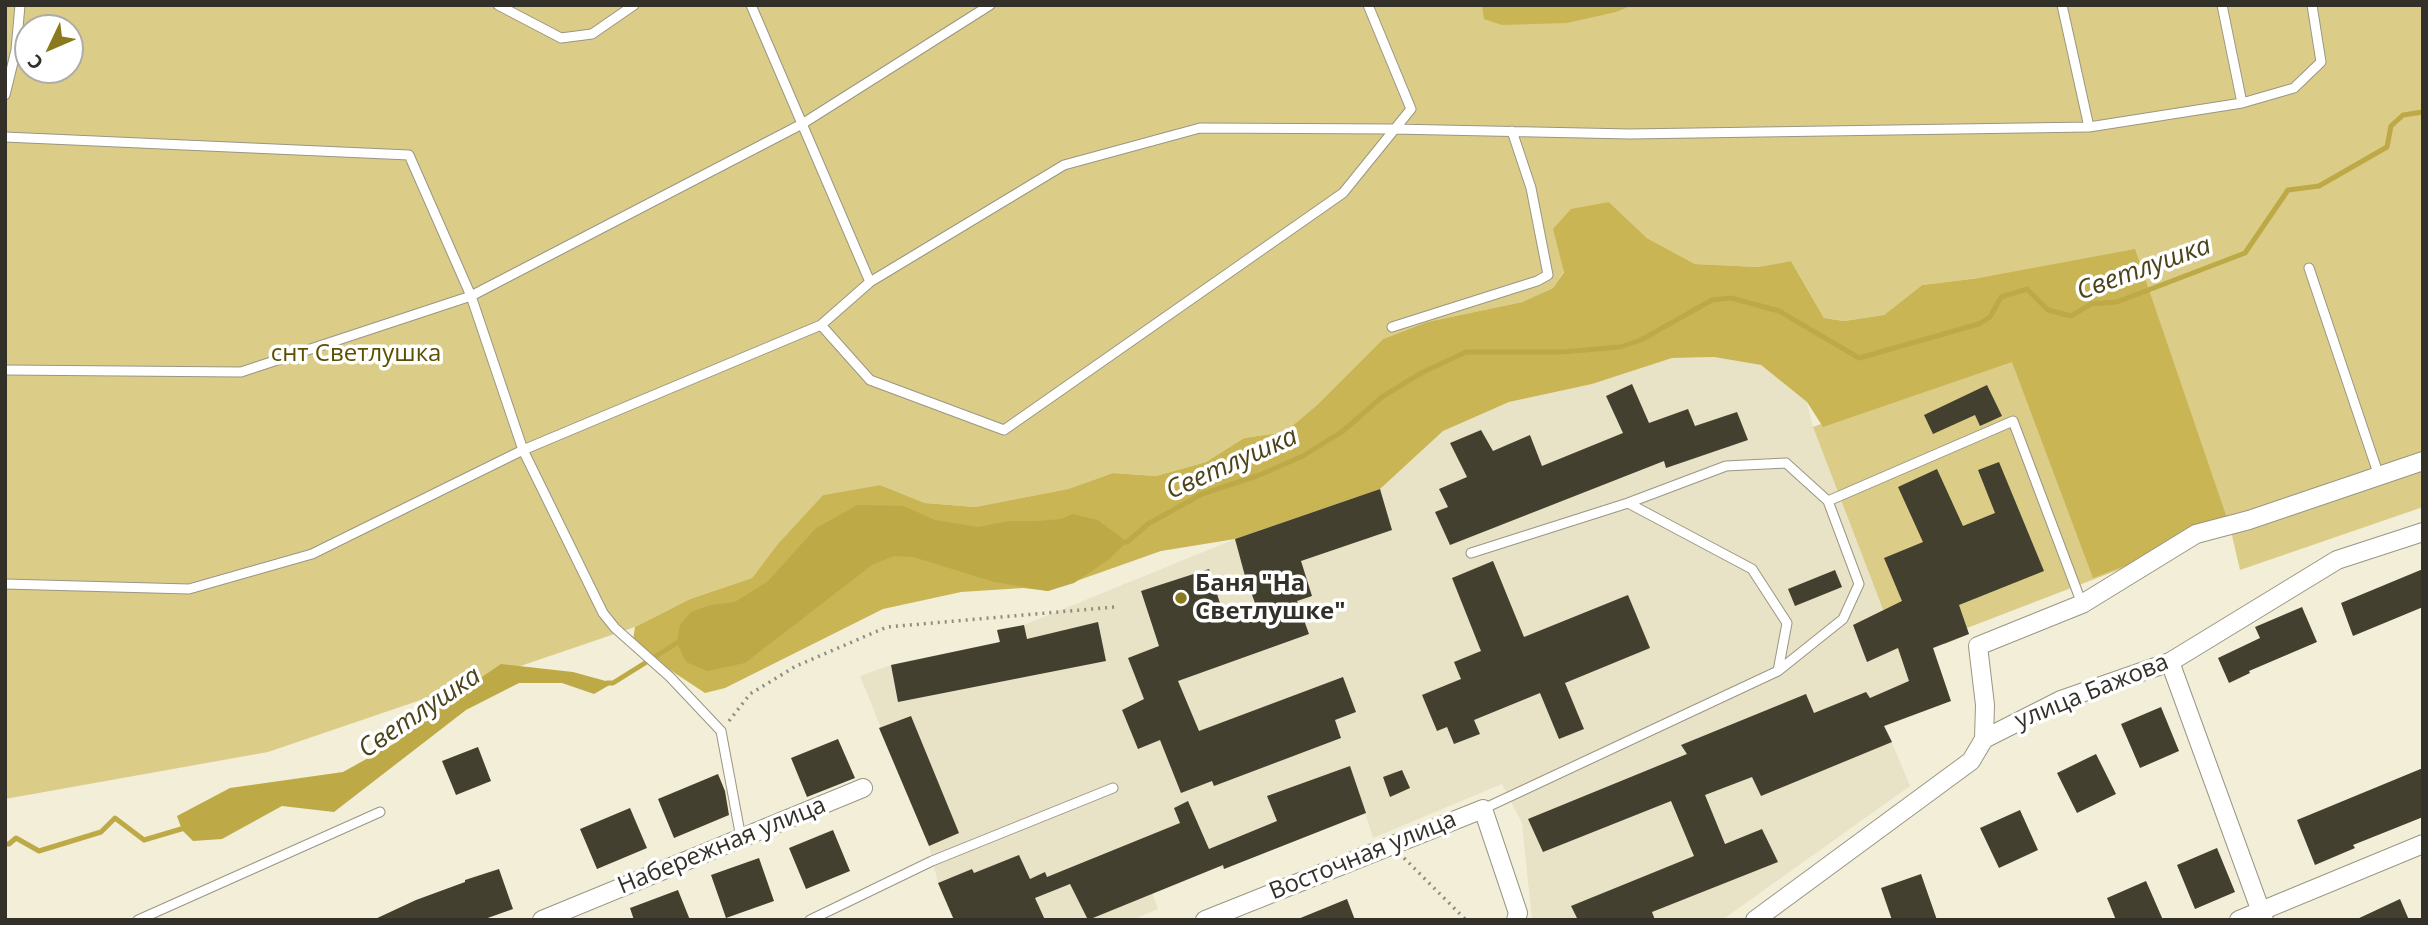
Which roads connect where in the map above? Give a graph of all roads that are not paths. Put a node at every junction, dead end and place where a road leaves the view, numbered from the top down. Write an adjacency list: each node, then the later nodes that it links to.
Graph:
1 (498, 5): 2 (lane)
2 (634, 5)
3 (751, 5): 12 (lane)
4 (990, 5): 12 (lane)
5 (1368, 5): 14 (lane)
6 (2062, 5): 13 (lane)
7 (2222, 5): 11 (lane)
8 (2312, 5): 11 (lane)
9 (14, 58): 10 (lane)
10 (5, 95)
11 (2242, 103): 13 (lane)
12 (802, 124): 18 (lane); 19 (lane)
13 (2089, 127): 15 (lane)
14 (1394, 129): 15 (lane); 18 (lane); 20 (lane)
15 (1512, 131): 21 (lane)
16 (5, 137): 19 (lane)
17 (2309, 268): 25 (lane)
18 (870, 282): 20 (lane)
19 (471, 296): 22 (lane); 23 (lane)
20 (821, 325): 23 (lane)
21 (1392, 327)
22 (5, 370)
23 (523, 450): 30 (lane); 39 (lane)
24 (2423, 461): 25 (street)
25 (2379, 476): 31 (street)
26 (1828, 501): 27 (lane); 31 (lane); 33 (lane)
27 (1628, 503): 29 (lane); 33 (lane)
28 (2423, 532): 32 (street, улица Бажова)
29 (1471, 553)
30 (5, 584)
31 (2082, 604): 34 (street)
32 (2170, 662): 34 (street, улица Бажова); 42 (street)
33 (1778, 671): 37 (lane)
34 (1984, 739): 48 (street, улица Бажова)
35 (863, 788): 39 (street, Набережная улица)
36 (1113, 788): 45 (lane)
37 (1483, 809): 46 (street, Восточная улица); 47 (street)
38 (380, 812): 43 (lane)
39 (741, 838): 41 (street, Набережная улица)
40 (2423, 844): 42 (street)
41 (577, 913): 44 (street, Набережная улица)
42 (2262, 915): 49 (street)
43 (138, 920)
44 (542, 920)
45 (810, 920)
46 (1205, 920)
47 (1516, 920)
48 (1755, 920)
49 (2239, 920)

